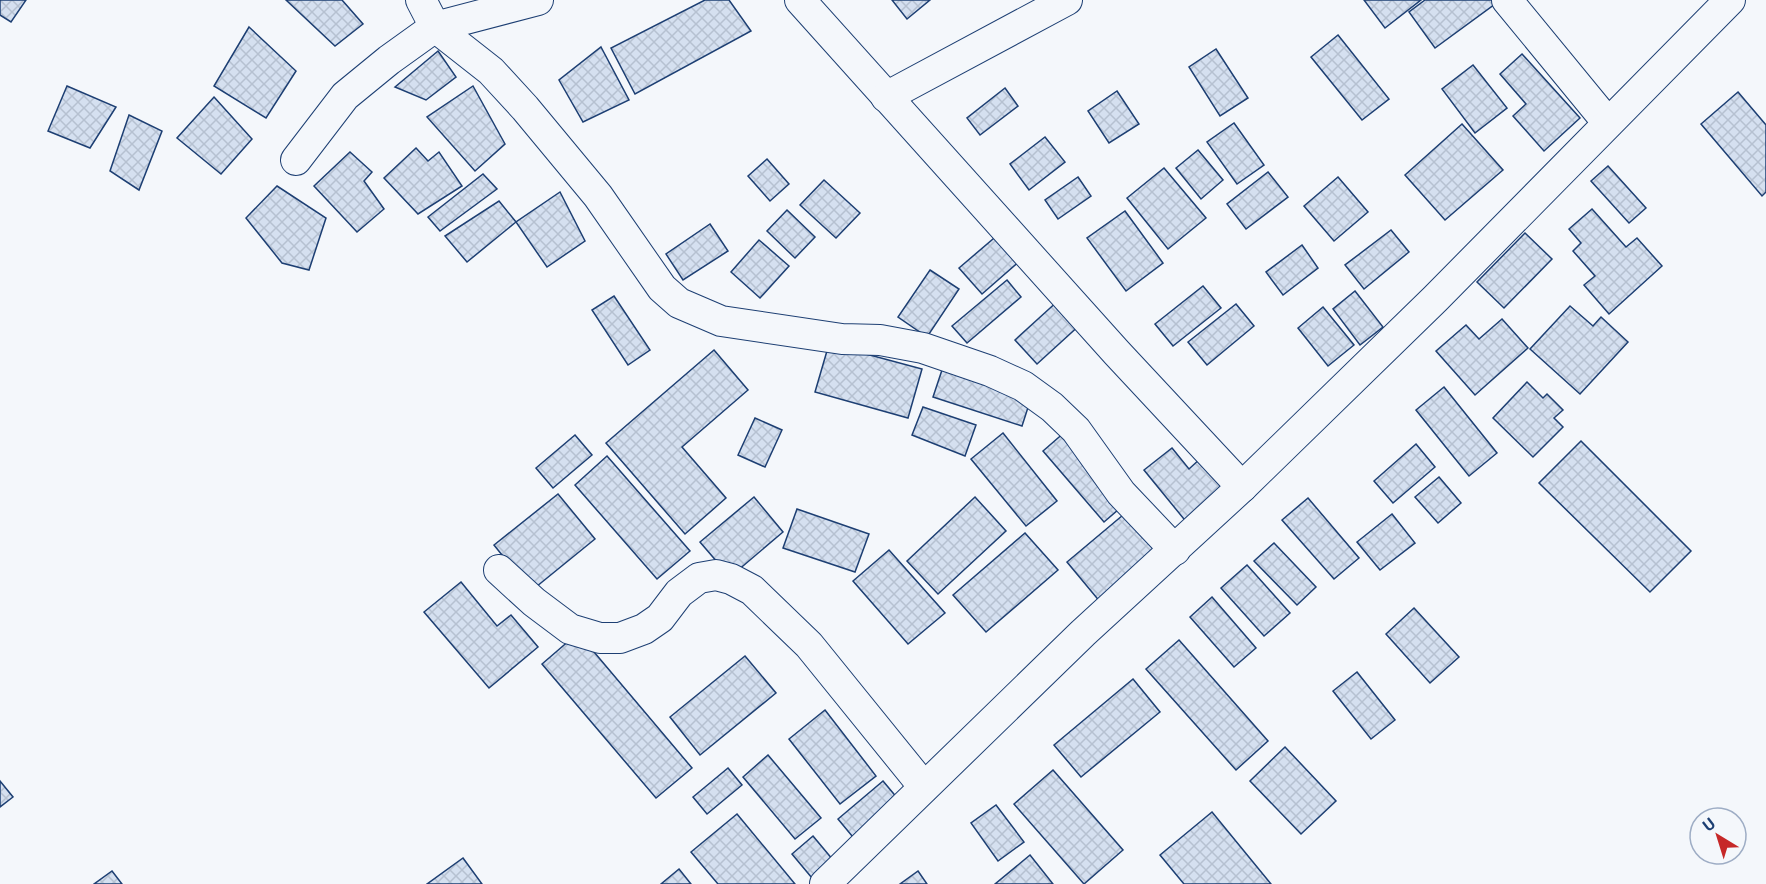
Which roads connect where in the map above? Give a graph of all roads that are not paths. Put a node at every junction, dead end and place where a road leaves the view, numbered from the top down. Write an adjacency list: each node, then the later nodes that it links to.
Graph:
1 (422, 0): 7 (street)
2 (538, 0): 7 (street)
3 (800, 0): 8 (street)
4 (1067, 0): 8 (street)
5 (1507, 0): 9 (street)
6 (1730, 0): 9 (street)
7 (435, 27): 10 (street); 12 (street)
8 (886, 97): 11 (street)
9 (1608, 123): 11 (street)
10 (296, 160)
11 (1242, 488): 12 (street)
12 (1175, 550): 14 (street)
13 (499, 570): 14 (street)
14 (924, 787): 15 (street)
15 (825, 884)

